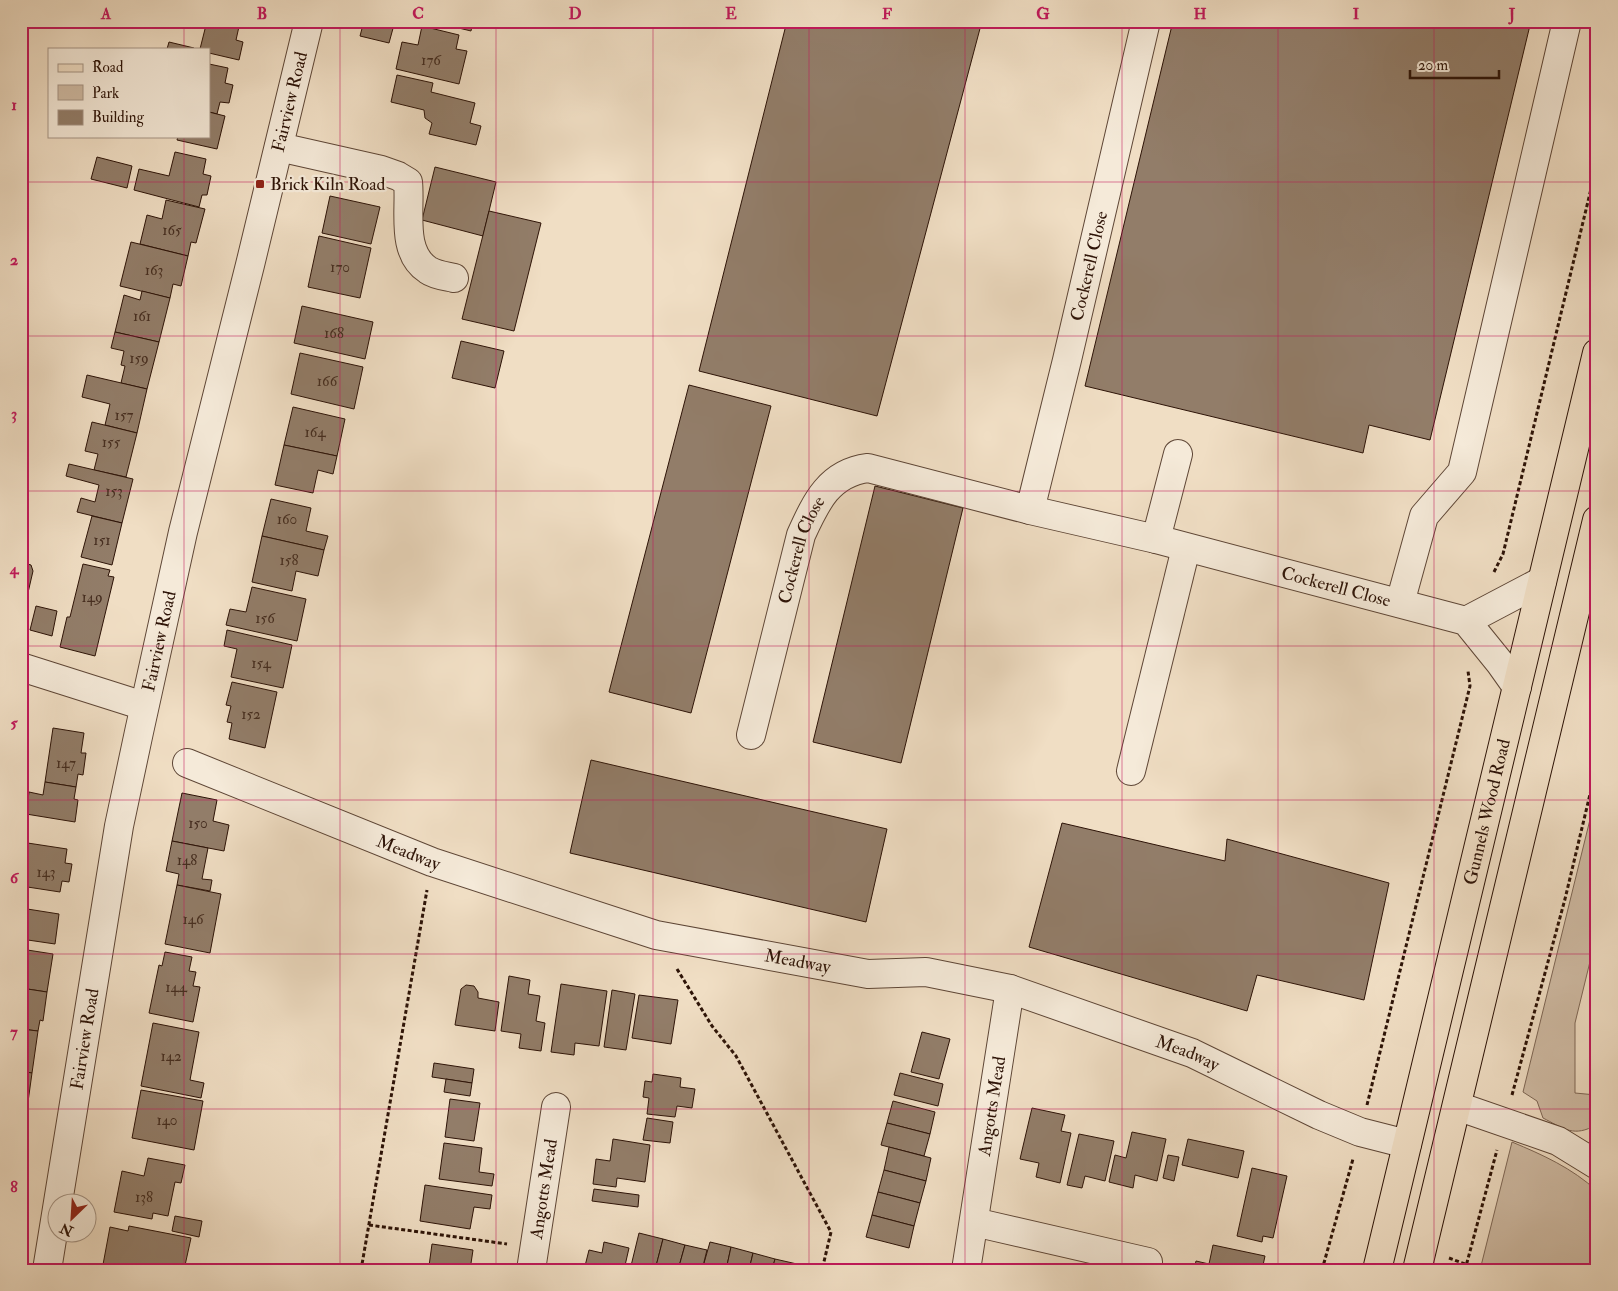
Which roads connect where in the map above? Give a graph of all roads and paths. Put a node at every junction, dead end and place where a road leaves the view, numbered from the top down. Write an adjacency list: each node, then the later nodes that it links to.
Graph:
1 (309, 21): 4 (street, Fairview Road)
2 (1146, 21): 9 (street, Cockerell Close)
3 (1567, 21): 15 (street)
4 (280, 147): 6 (street); 20 (street, Fairview Road)
5 (1597, 164): 13 (path)
6 (454, 278)
7 (1597, 353): 14 (main road, Gunnels Wood Road)
8 (1178, 454): 11 (street)
9 (1030, 510): 11 (street, Cockerell Close); 21 (street, Cockerell Close)
10 (1597, 520): 28 (main road)
11 (1156, 539): 12 (street, Cockerell Close)
12 (1186, 548): 15 (street, Cockerell Close); 24 (street)
13 (1488, 578)
14 (1542, 581): 16 (street); 19 (main road, Gunnels Wood Road)
15 (1400, 603): 16 (street, Cockerell Close)
16 (1466, 621): 19 (street)
17 (1465, 664): 31 (path)
18 (21, 667): 20 (street)
19 (1517, 688): 32 (main road, Gunnels Wood Road)
20 (144, 706): 38 (street, Fairview Road)
21 (751, 735)
22 (187, 763): 25 (street, Meadway)
23 (1597, 765): 30 (path)
24 (1131, 771)
25 (432, 862): 26 (street, Meadway); 35 (path)
26 (656, 935): 27 (street, Meadway); 40 (path)
27 (1010, 989): 31 (street, Meadway); 34 (street, Angotts Mead)
28 (1457, 1106): 30 (street); 44 (main road)
29 (556, 1107): 36 (street, Angotts Mead)
30 (1505, 1123): 33 (street); 45 (path)
31 (1360, 1132): 32 (street, Meadway); 42 (path)
32 (1407, 1144): 43 (main road, Gunnels Wood Road)
33 (1597, 1165)
34 (974, 1222): 37 (street); 41 (street, Angotts Mead)
35 (368, 1225): 36 (path); 39 (path)
36 (533, 1258)
37 (1148, 1262)
38 (47, 1270)
39 (361, 1270)
40 (822, 1270)
41 (966, 1270)
42 (1322, 1270)
43 (1377, 1270)
44 (1417, 1270)
45 (1465, 1270)

